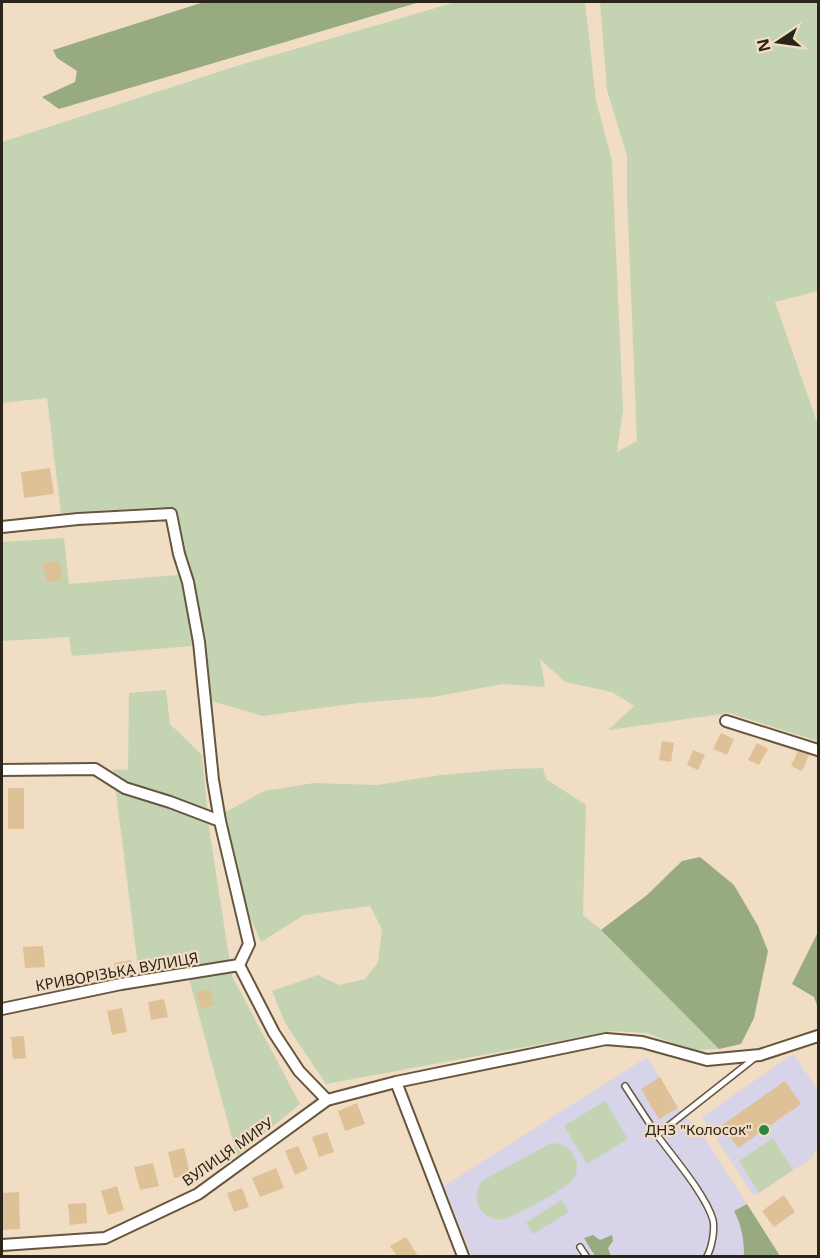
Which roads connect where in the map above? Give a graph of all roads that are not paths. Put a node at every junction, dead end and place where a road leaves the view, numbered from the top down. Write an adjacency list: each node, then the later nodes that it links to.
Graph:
1 (2, 527): 5 (street)
2 (726, 721): 3 (street)
3 (819, 750)
4 (2, 770): 5 (street)
5 (220, 821): 6 (street)
6 (239, 965): 7 (street, КРИВОРІЗЬКА ВУЛИЦЯ); 12 (street)
7 (2, 1009)
8 (819, 1036): 9 (street, ВУЛИЦЯ МИРУ)
9 (760, 1054): 10 (street, ВУЛИЦЯ МИРУ); 13 (lane)
10 (396, 1082): 12 (street, ВУЛИЦЯ МИРУ); 16 (street)
11 (625, 1086): 13 (lane)
12 (327, 1100): 14 (street, ВУЛИЦЯ МИРУ)
13 (657, 1135): 18 (lane)
14 (2, 1245)
15 (580, 1247): 17 (lane)
16 (463, 1257)
17 (586, 1257)
18 (707, 1257)

